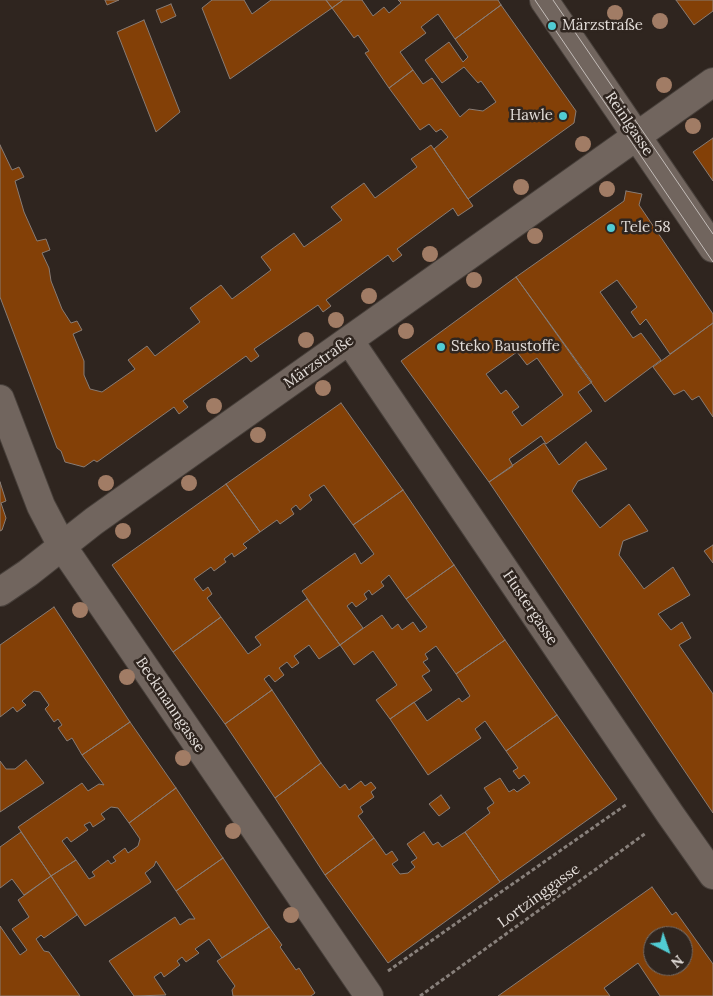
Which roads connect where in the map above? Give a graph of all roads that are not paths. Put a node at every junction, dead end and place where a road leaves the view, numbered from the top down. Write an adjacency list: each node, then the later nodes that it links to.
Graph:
1 (544, 0): 3 (street, Reinlgasse)
2 (713, 82): 3 (street, Märzstraße)
3 (637, 136): 4 (street, Reinlgasse); 5 (street, Märzstraße)
4 (713, 248)
5 (349, 340): 7 (street, Märzstraße); 9 (street, Hustergasse)
6 (0, 399): 7 (street, Beckmanngasse)
7 (62, 546): 8 (street, Märzstraße); 10 (street, Beckmanngasse)
8 (0, 592)
9 (713, 875)
10 (366, 992)

